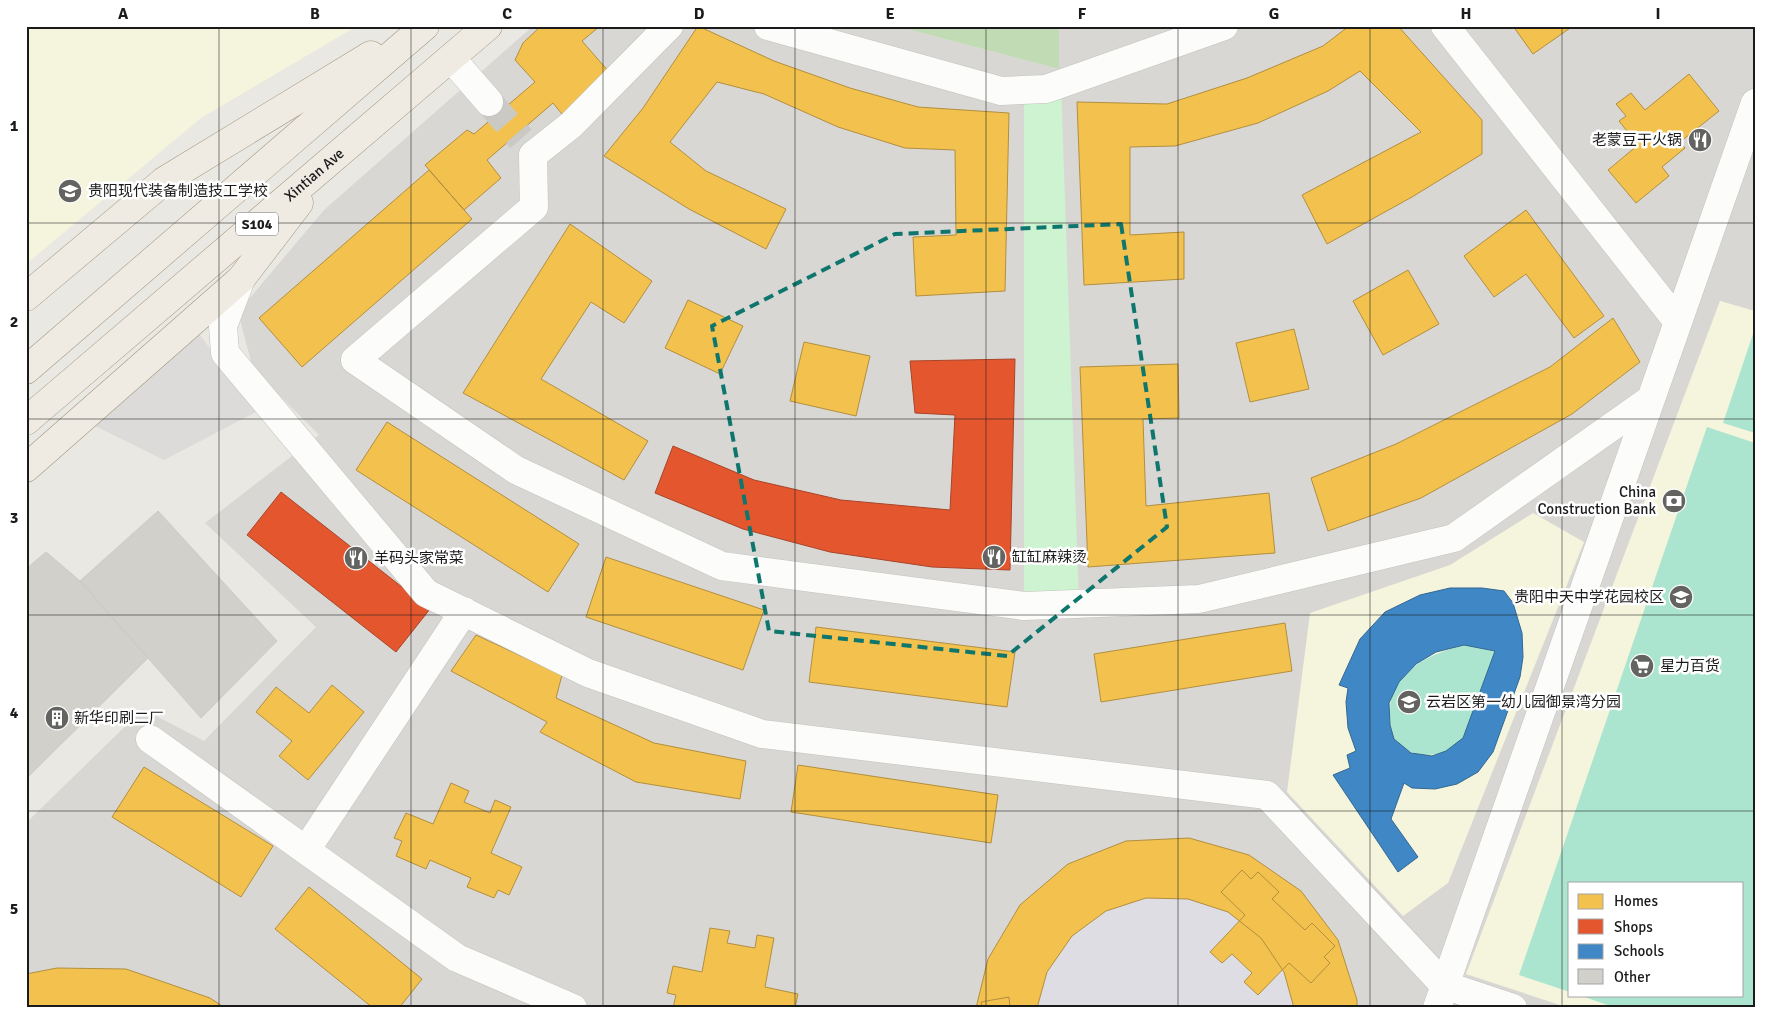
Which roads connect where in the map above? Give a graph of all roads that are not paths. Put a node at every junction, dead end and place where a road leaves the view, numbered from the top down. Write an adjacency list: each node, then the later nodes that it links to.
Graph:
1 (419, 26): 13 (main road)
2 (425, 26): 15 (main road, S104)
3 (488, 26): 8 (main road, Xintian Ave / S104)
4 (669, 26): 16 (street)
5 (768, 26): 6 (street)
6 (1224, 26)
7 (1445, 26): 14 (street)
8 (451, 58): 9 (street); 11 (main road, Xintian Ave / S104)
9 (489, 102)
10 (1755, 104): 14 (street)
11 (332, 160): 12 (main road); 17 (main road, Xintian Ave / S104)
12 (241, 279): 18 (main road); 19 (street)
13 (26, 297)
14 (1678, 322): 16 (street)
15 (26, 370)
16 (1651, 399): 22 (street)
17 (26, 422)
18 (26, 468)
19 (464, 611): 21 (street); 22 (street)
20 (150, 738): 21 (street)
21 (306, 850): 23 (street)
22 (1440, 996): 24 (street)
23 (573, 1008)
24 (1513, 1008)

